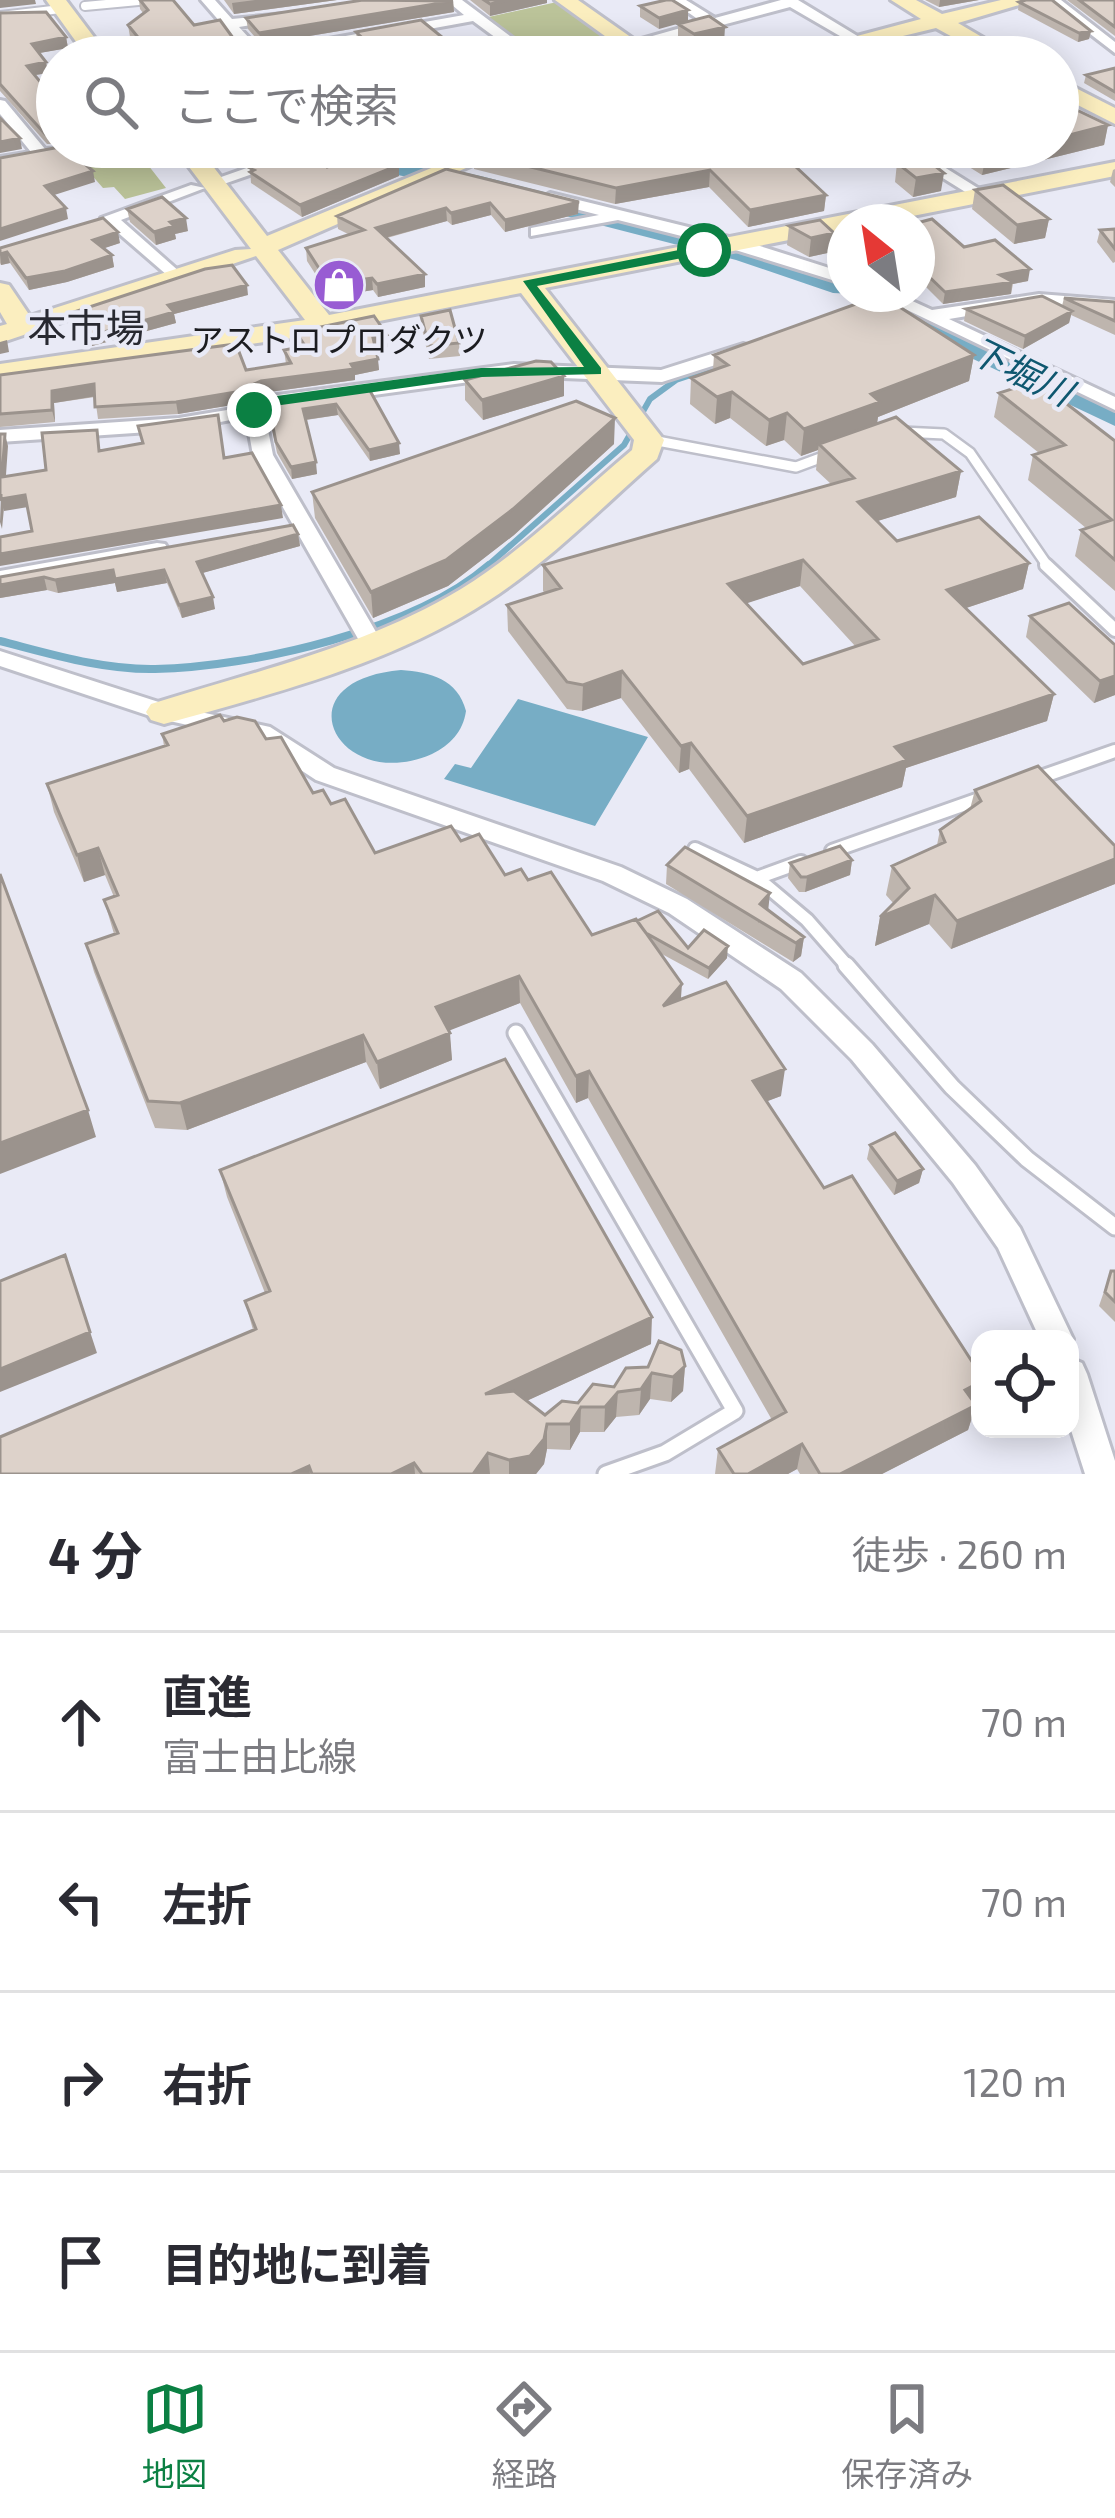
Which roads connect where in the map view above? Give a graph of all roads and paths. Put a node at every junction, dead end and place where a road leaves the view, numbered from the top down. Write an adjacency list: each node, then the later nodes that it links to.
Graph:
1 (149, 0): 10 (lane)
2 (208, 0): 16 (street)
3 (453, 0): 13 (street)
4 (565, 0): 22 (street)
5 (677, 0): 15 (street)
6 (902, 0): 14 (street)
7 (1025, 0): 14 (street)
8 (1053, 0): 27 (street)
9 (790, 1): 15 (street); 24 (street)
10 (71, 4): 12 (lane); 17 (street); 18 (street)
11 (292, 15): 16 (street)
12 (0, 16)
13 (476, 17): 20 (street); 21 (street)
14 (936, 19): 25 (street); 26 (street)
15 (712, 22): 23 (street)
16 (227, 24): 19 (street)
17 (87, 36)
18 (102, 36)
19 (238, 36)
20 (368, 36)
21 (499, 36)
22 (617, 36)
23 (659, 36)
24 (850, 36)
25 (872, 36)
26 (967, 36)
27 (1115, 49)
28 (1079, 97): 30 (street)
29 (0, 104): 31 (street)
30 (1115, 117)
31 (36, 148)
32 (36, 154): 33 (street)
33 (0, 162)
34 (187, 168): 40 (street)
35 (196, 168): 40 (street)
36 (259, 168): 40 (street)
37 (436, 168): 48 (street)
38 (936, 168): 42 (street)
39 (1115, 169): 42 (street)
40 (204, 186): 44 (street); 48 (street)
41 (536, 194): 43 (street)
42 (981, 195): 47 (street)
43 (621, 216): 46 (street); 47 (street)
44 (109, 218): 45 (street); 50 (street)
45 (89, 225)
46 (537, 232)
47 (735, 244): 49 (street); 51 (street)
48 (254, 251): 50 (street); 56 (street)
49 (827, 273)
50 (175, 277): 57 (street)
51 (528, 284): 56 (street); 59 (street)
52 (0, 291): 57 (street)
53 (1115, 304): 55 (street)
54 (919, 312): 55 (street)
55 (931, 316): 61 (street)
56 (308, 327): 60 (street)
57 (12, 331)
58 (767, 341): 59 (street)
59 (596, 371): 62 (street); 63 (street)
60 (0, 372)
61 (1115, 404)
62 (254, 410): 64 (street); 70 (street)
63 (640, 429): 66 (lane); 70 (street)
64 (0, 436)
65 (878, 439): 69 (lane)
66 (837, 452)
67 (190, 544): 68 (street)
68 (0, 578)
69 (1115, 630)
70 (366, 633): 72 (street)
71 (0, 658): 72 (street)
72 (164, 712): 80 (street)
73 (1115, 751): 74 (lane)
74 (1025, 783)
75 (1003, 790): 77 (lane)
76 (695, 849): 77 (lane)
77 (757, 878): 79 (lane)
78 (516, 1033): 82 (lane)
79 (1115, 1227)
80 (1053, 1330)
81 (1079, 1402): 83 (street)
82 (606, 1474)
83 (1102, 1474)

